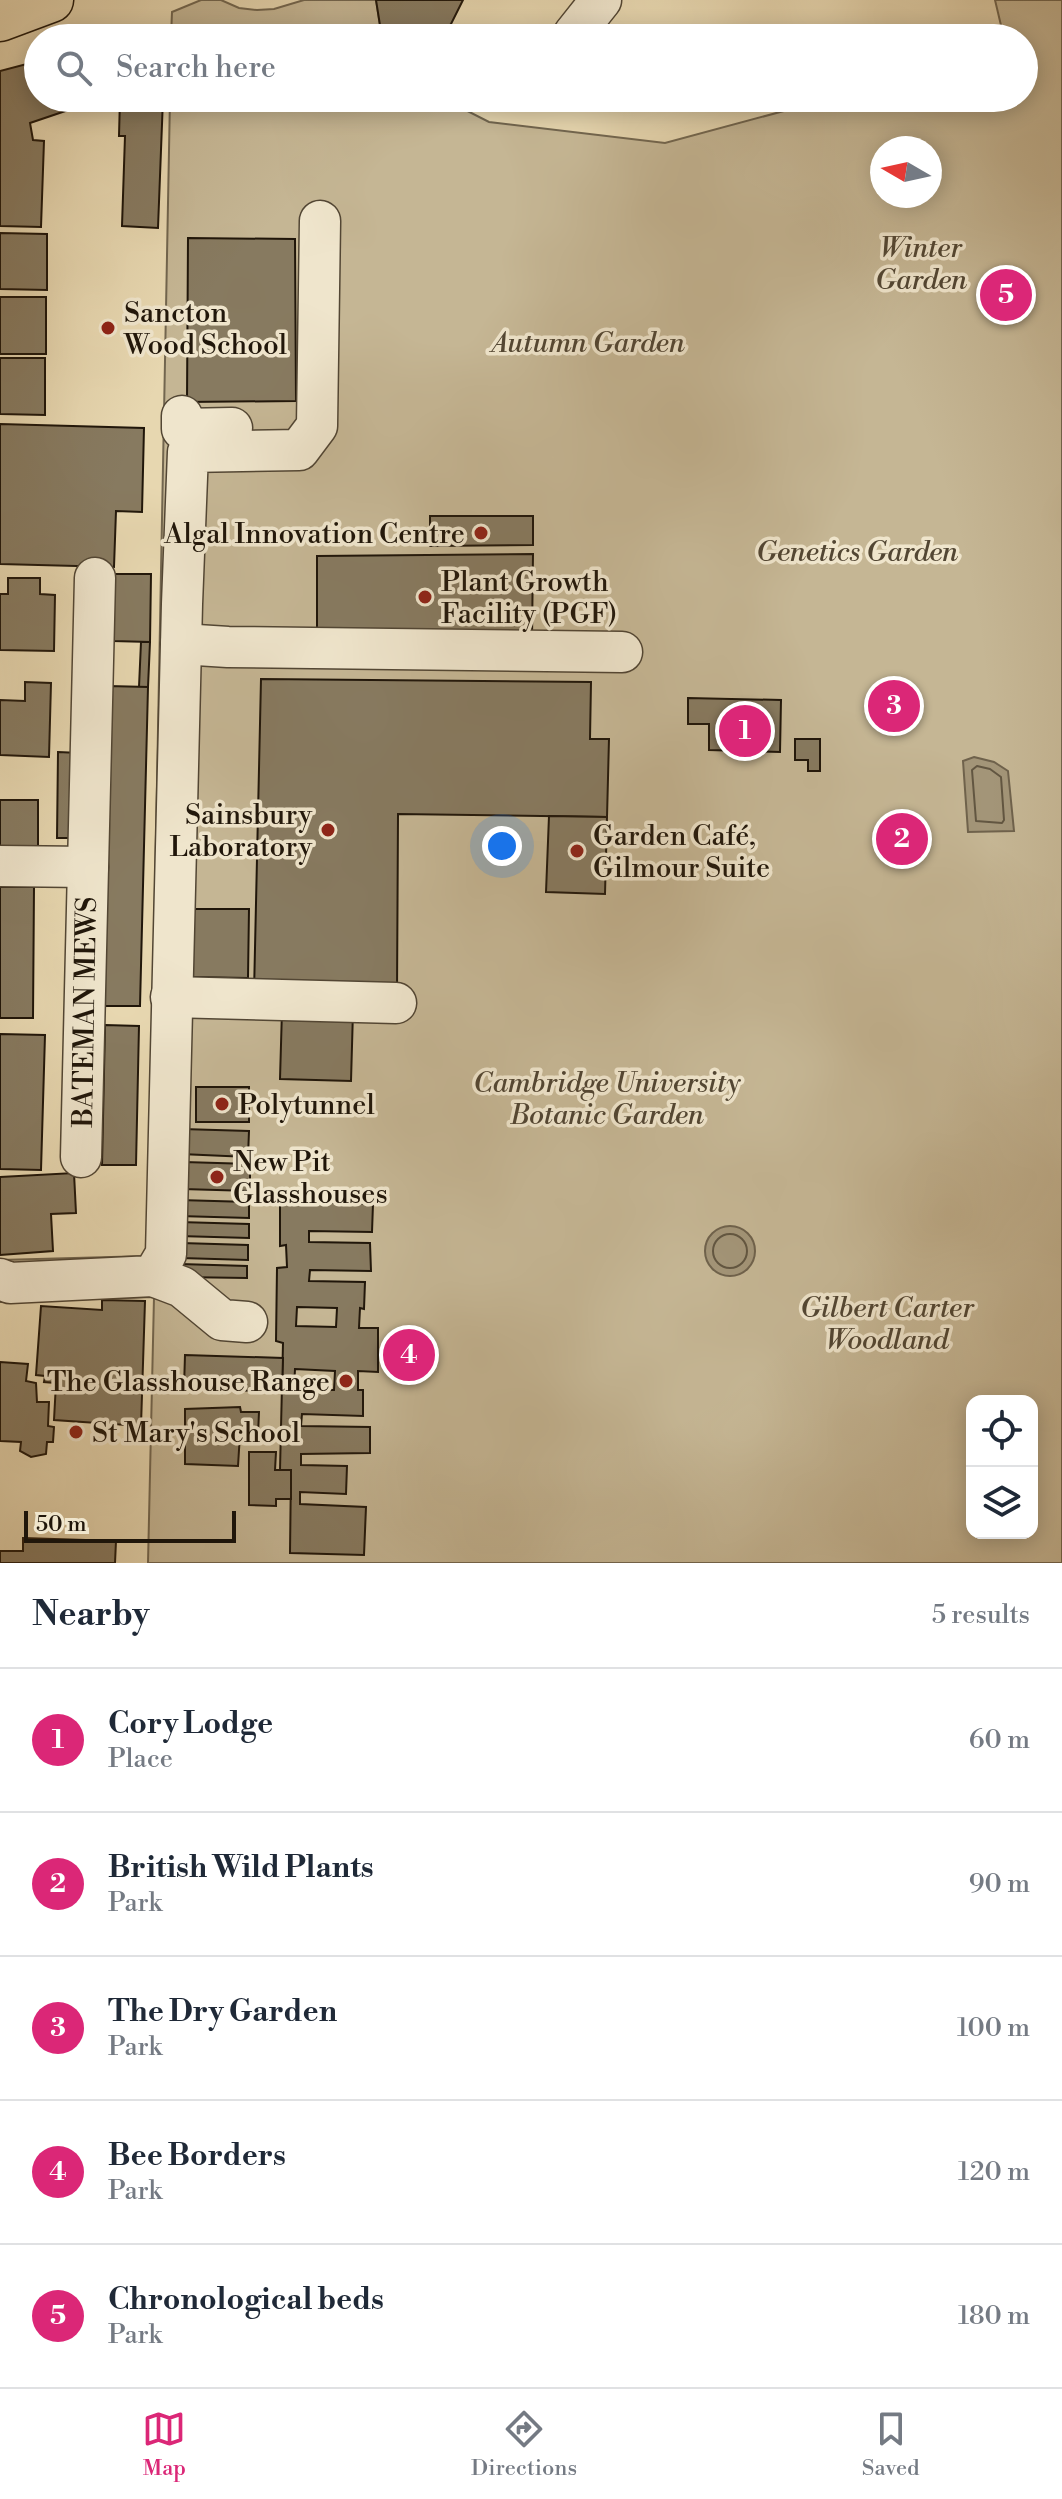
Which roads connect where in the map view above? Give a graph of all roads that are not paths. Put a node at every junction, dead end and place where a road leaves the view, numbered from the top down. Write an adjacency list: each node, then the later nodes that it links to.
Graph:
1 (51, 0): 3 (main road)
2 (601, 0): 4 (street)
3 (0, 19)
4 (582, 24)
5 (320, 221): 7 (street)
6 (182, 416): 7 (street)
7 (317, 426): 10 (street)
8 (95, 578): 13 (street, BATEMAN MEWS)
9 (622, 652): 10 (street)
10 (181, 654): 11 (street); 14 (street)
11 (347, 668)
12 (0, 866): 13 (street, BATEMAN MEWS)
13 (88, 867): 16 (street, BATEMAN MEWS)
14 (171, 997): 15 (street); 17 (street)
15 (396, 1003)
16 (81, 1157)
17 (153, 1276): 18 (street); 19 (street)
18 (0, 1279)
19 (247, 1322)

